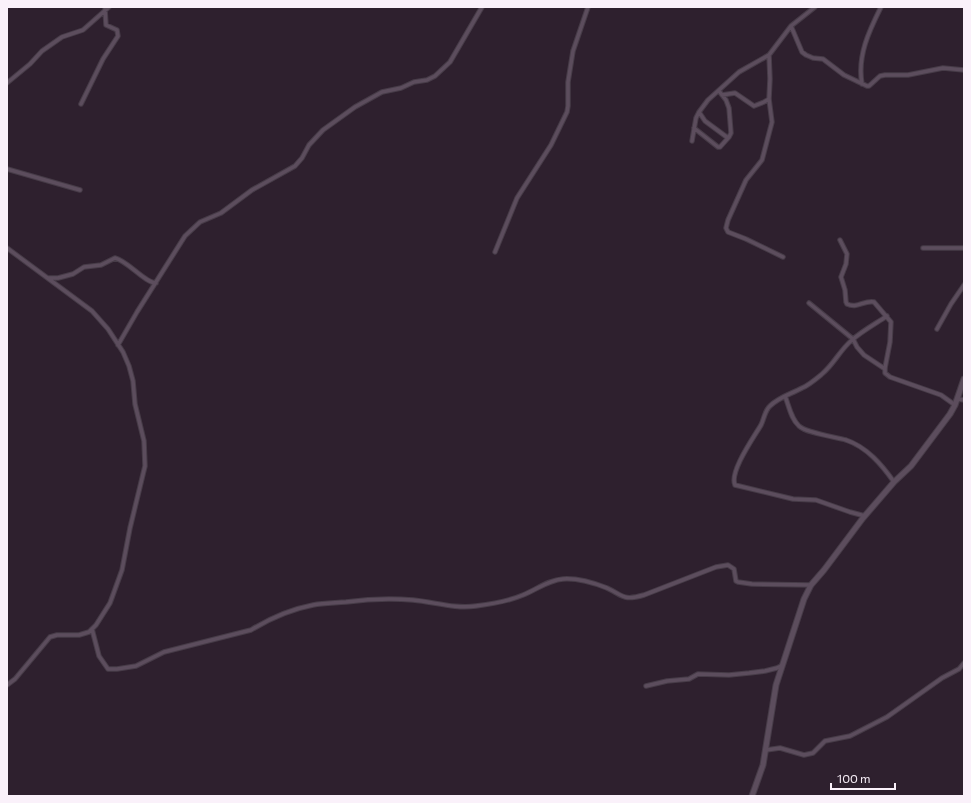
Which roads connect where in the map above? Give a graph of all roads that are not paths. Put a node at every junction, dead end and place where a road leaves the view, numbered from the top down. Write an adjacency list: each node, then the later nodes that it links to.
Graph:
1 (482, 7): 28 (street)
2 (588, 7): 25 (street)
3 (815, 7): 6 (street)
4 (881, 7): 10 (street)
5 (107, 8): 9 (street); 14 (street)
6 (791, 26): 7 (street); 10 (street)
7 (769, 55): 11 (street); 13 (street)
8 (964, 70): 10 (street)
9 (7, 83)
10 (862, 84)
11 (719, 91): 12 (street); 15 (street)
12 (722, 95): 13 (street); 17 (street)
13 (769, 99): 26 (street)
14 (81, 104)
15 (699, 112): 16 (street); 17 (street)
16 (694, 128): 17 (street); 18 (street)
17 (728, 138)
18 (692, 141)
19 (7, 169): 20 (street)
20 (80, 190)
21 (840, 240): 31 (street)
22 (7, 248): 27 (street)
23 (923, 248): 24 (street)
24 (964, 248)
25 (495, 252)
26 (783, 258)
27 (48, 278): 28 (street); 34 (street)
28 (156, 283): 34 (street)
29 (964, 285): 32 (street)
30 (809, 303): 33 (street)
31 (887, 316): 33 (street); 35 (street)
32 (937, 329)
33 (853, 339): 35 (street); 37 (street)
34 (118, 345): 44 (street)
35 (885, 369): 40 (street)
36 (964, 379): 38 (street)
37 (785, 396): 41 (street); 42 (street)
38 (958, 399): 39 (street); 40 (street)
39 (964, 400)
40 (955, 405): 41 (street)
41 (894, 482): 42 (street)
42 (865, 516): 43 (street)
43 (811, 585): 44 (street); 46 (street)
44 (92, 629): 47 (street)
45 (964, 663): 49 (street)
46 (781, 666): 48 (street); 49 (street)
47 (7, 685)
48 (646, 686)
49 (766, 750): 50 (street)
50 (752, 796)

